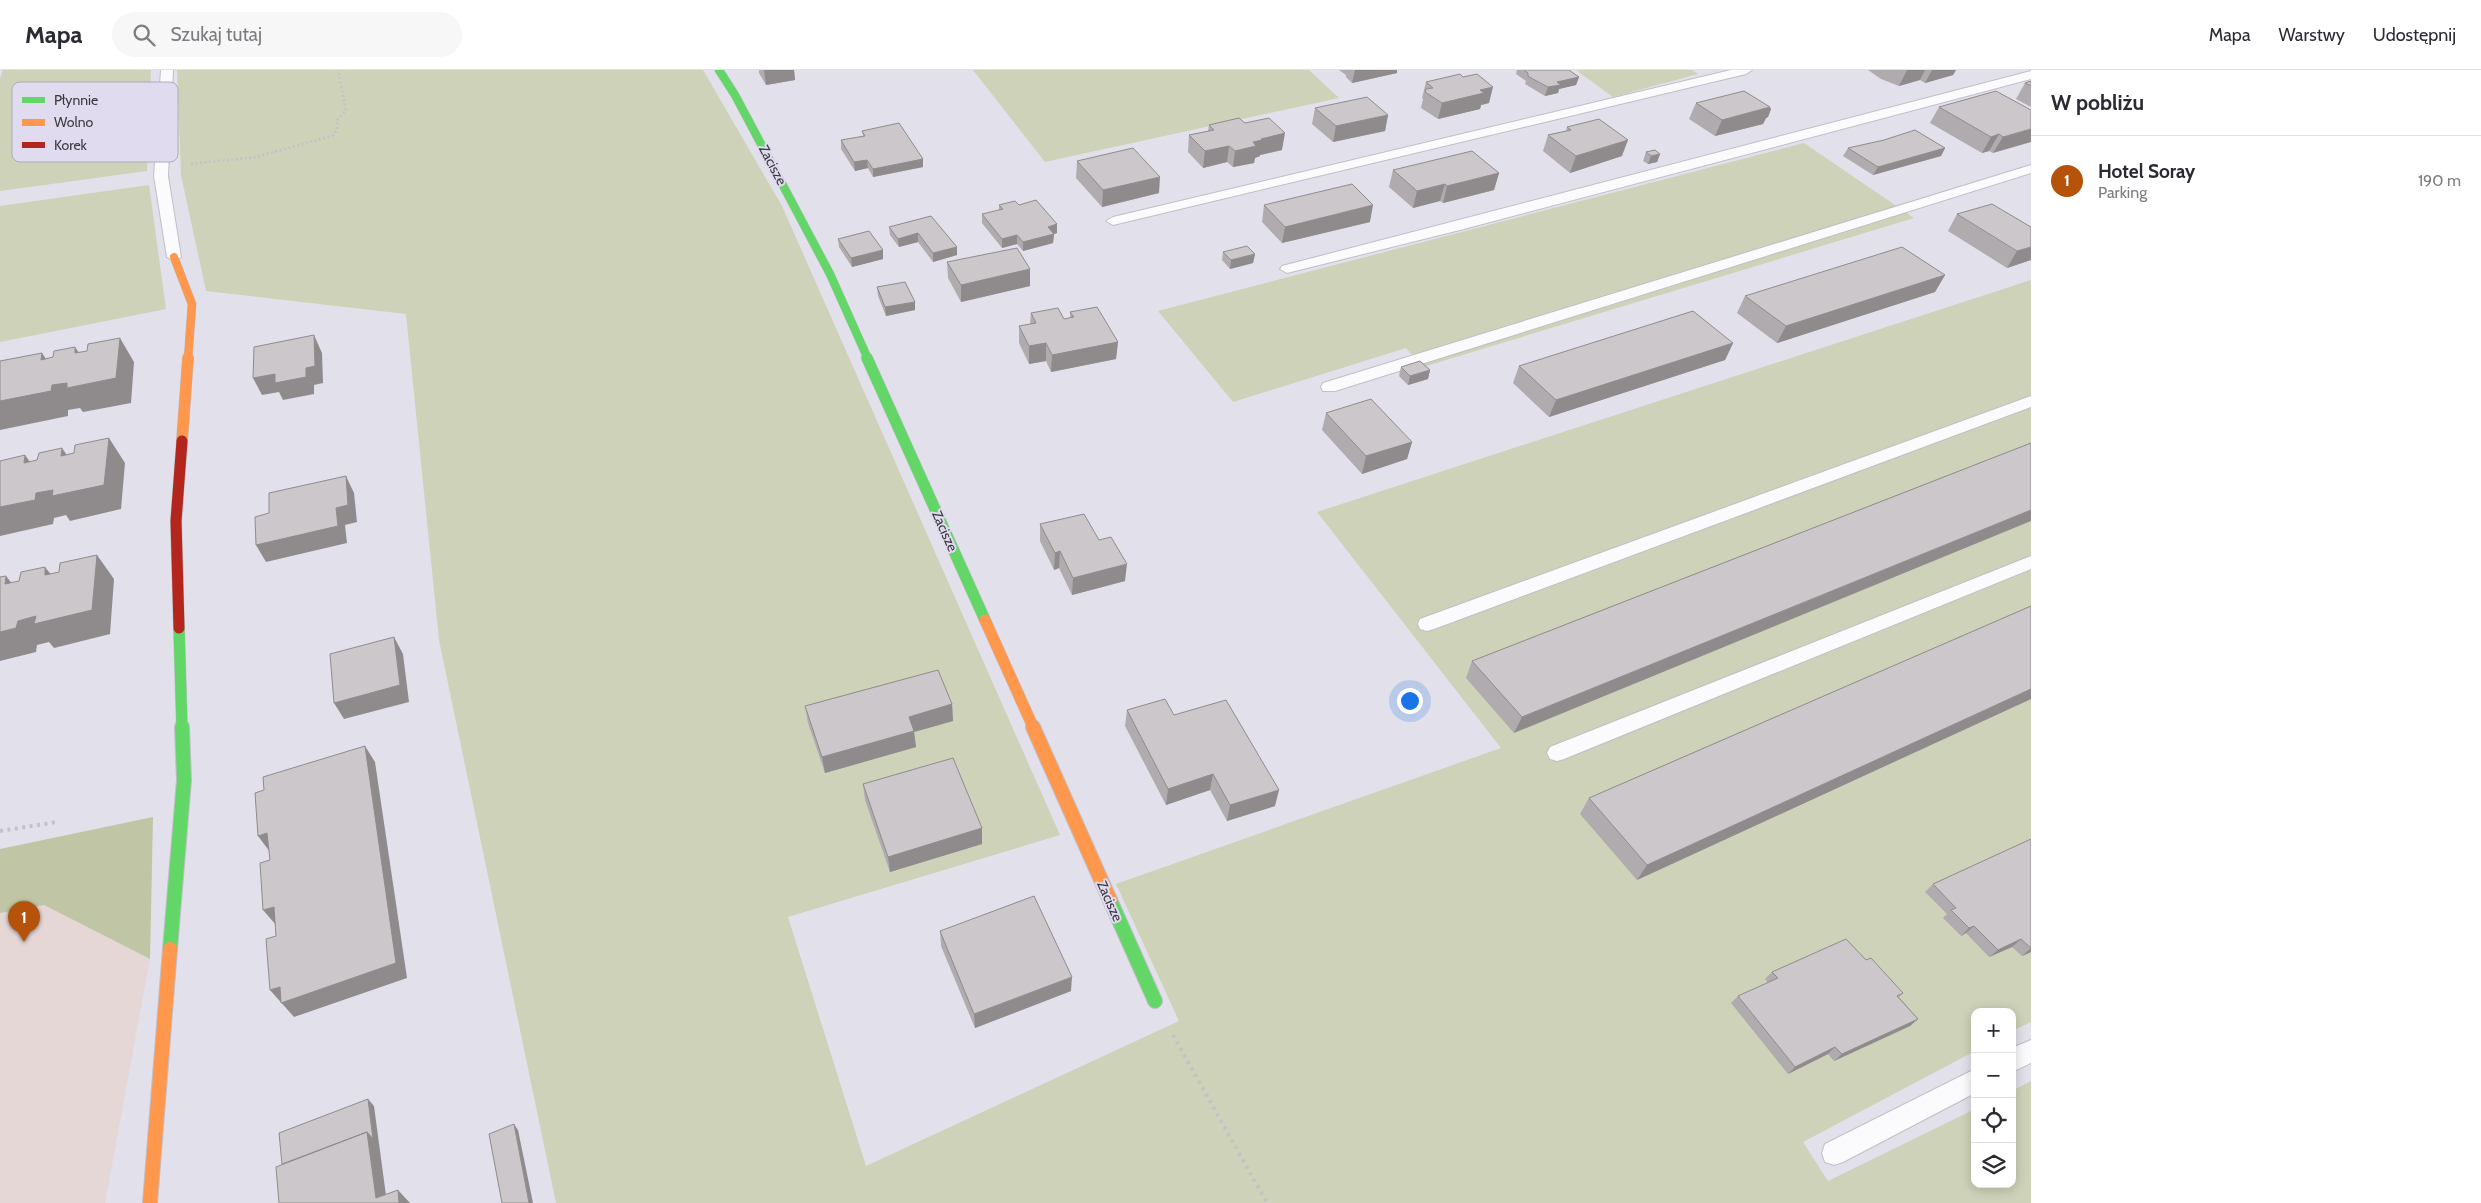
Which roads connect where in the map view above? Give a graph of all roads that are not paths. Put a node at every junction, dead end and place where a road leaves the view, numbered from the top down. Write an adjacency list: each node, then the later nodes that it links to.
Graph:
1 (719, 70): 14 (street, Zacisze)
2 (1746, 70): 6 (lane)
3 (2031, 75): 8 (lane)
4 (162, 162): 7 (lane)
5 (2031, 169): 9 (lane)
6 (1113, 221)
7 (174, 257): 19 (street)
8 (1287, 269)
9 (1329, 388)
10 (2031, 401): 12 (lane)
11 (2031, 562): 13 (lane)
12 (1427, 624)
13 (1557, 753)
14 (1155, 1001)
15 (2031, 1051): 16 (lane)
16 (2016, 1059)
17 (1971, 1082): 18 (lane)
18 (1834, 1153)
19 (150, 1203)

